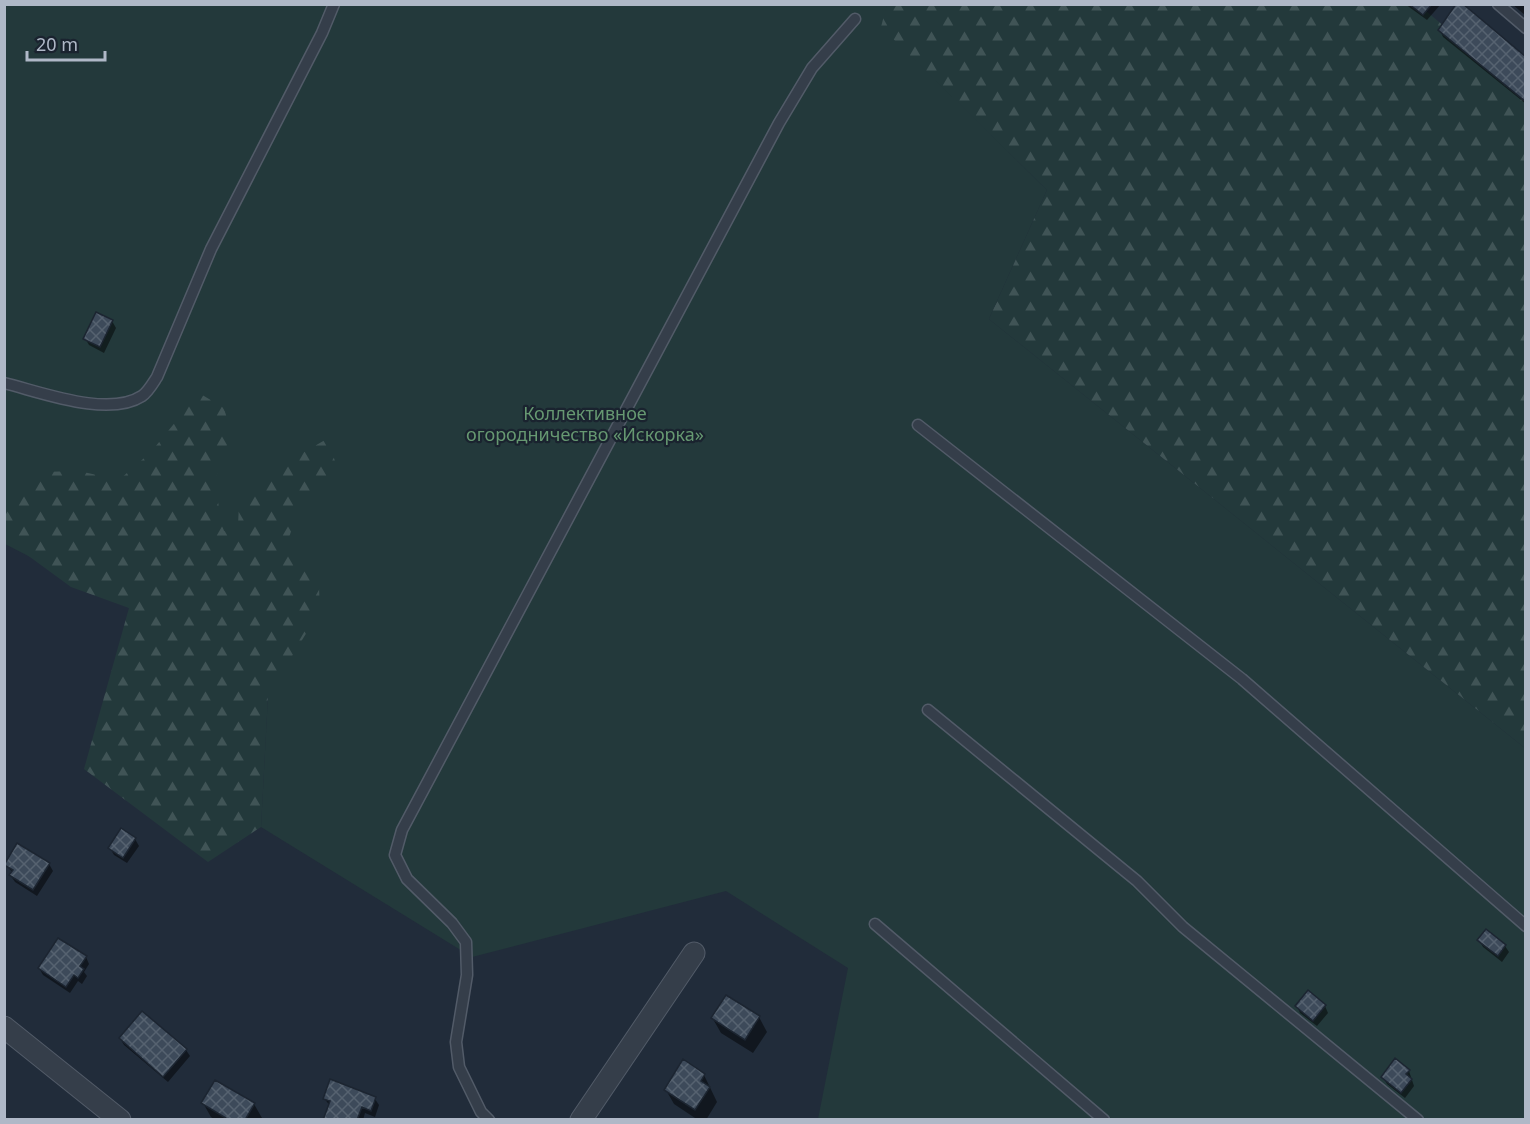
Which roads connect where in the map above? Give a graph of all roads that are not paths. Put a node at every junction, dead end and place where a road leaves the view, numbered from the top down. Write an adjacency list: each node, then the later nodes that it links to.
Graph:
1 (334, 4): 5 (lane)
2 (1498, 4): 4 (lane)
3 (855, 19): 13 (lane)
4 (1526, 28)
5 (4, 383)
6 (918, 425): 9 (lane)
7 (928, 710): 16 (lane)
8 (875, 924): 15 (lane)
9 (1526, 926)
10 (694, 953): 14 (street)
11 (4, 1027): 12 (street)
12 (120, 1119)
13 (489, 1119)
14 (581, 1119)
15 (1104, 1119)
16 (1418, 1119)

